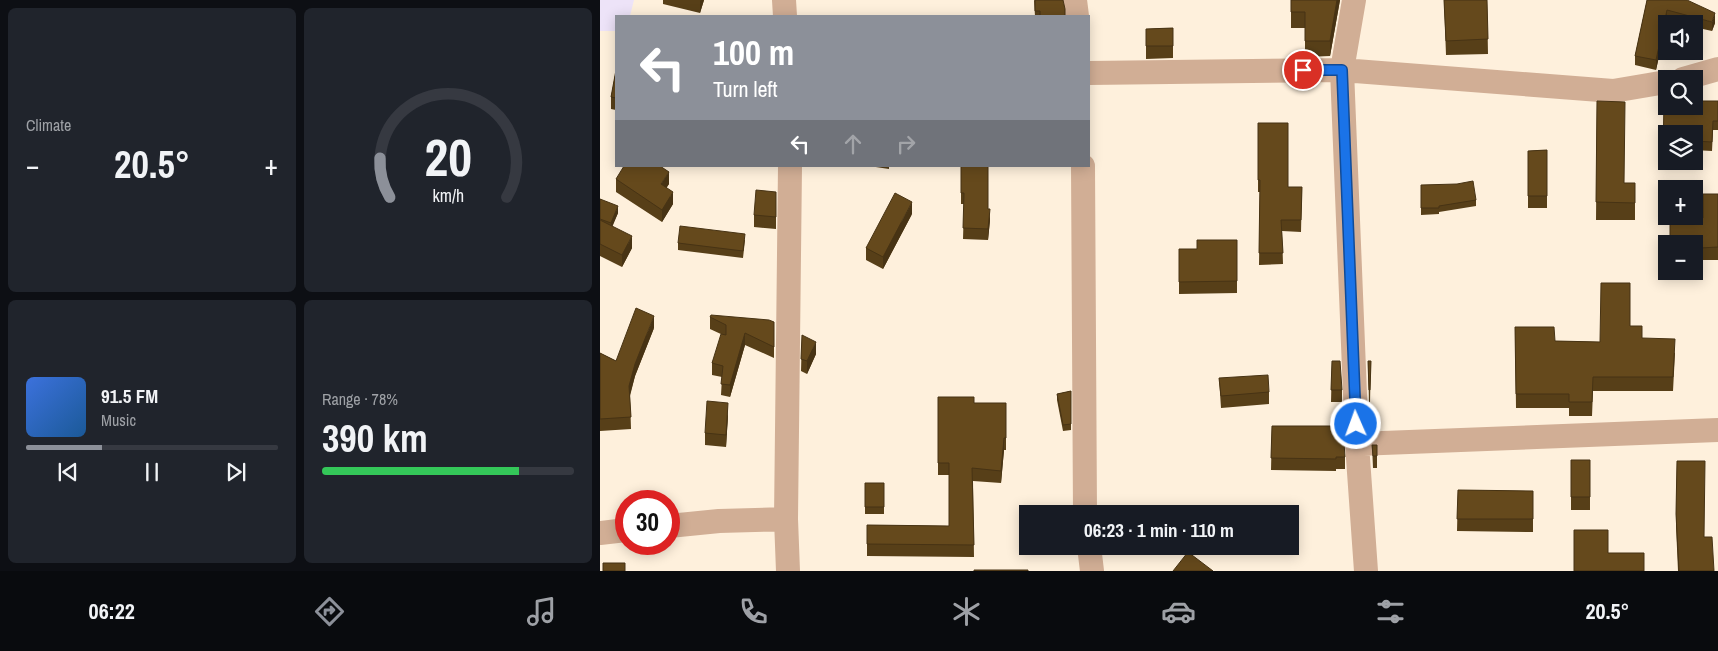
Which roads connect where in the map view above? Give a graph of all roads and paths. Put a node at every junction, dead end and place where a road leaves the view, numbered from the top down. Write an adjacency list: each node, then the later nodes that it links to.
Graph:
1 (784, 0): 4 (street)
2 (1075, 0): 5 (street)
3 (1354, 0): 7 (street)
4 (785, 15)
5 (1077, 15)
6 (1718, 68): 9 (street)
7 (1342, 70): 8 (street); 10 (street); 14 (street)
8 (1090, 73)
9 (1703, 73)
10 (1658, 83)
11 (790, 167): 16 (street)
12 (1083, 167): 15 (street)
13 (1718, 430): 14 (street)
14 (1357, 444): 23 (street)
15 (1084, 505)
16 (786, 519): 17 (street); 21 (street)
17 (680, 525)
18 (615, 531): 19 (street)
19 (600, 533)
20 (1090, 555): 22 (street)
21 (788, 571)
22 (1092, 571)
23 (1366, 571)

